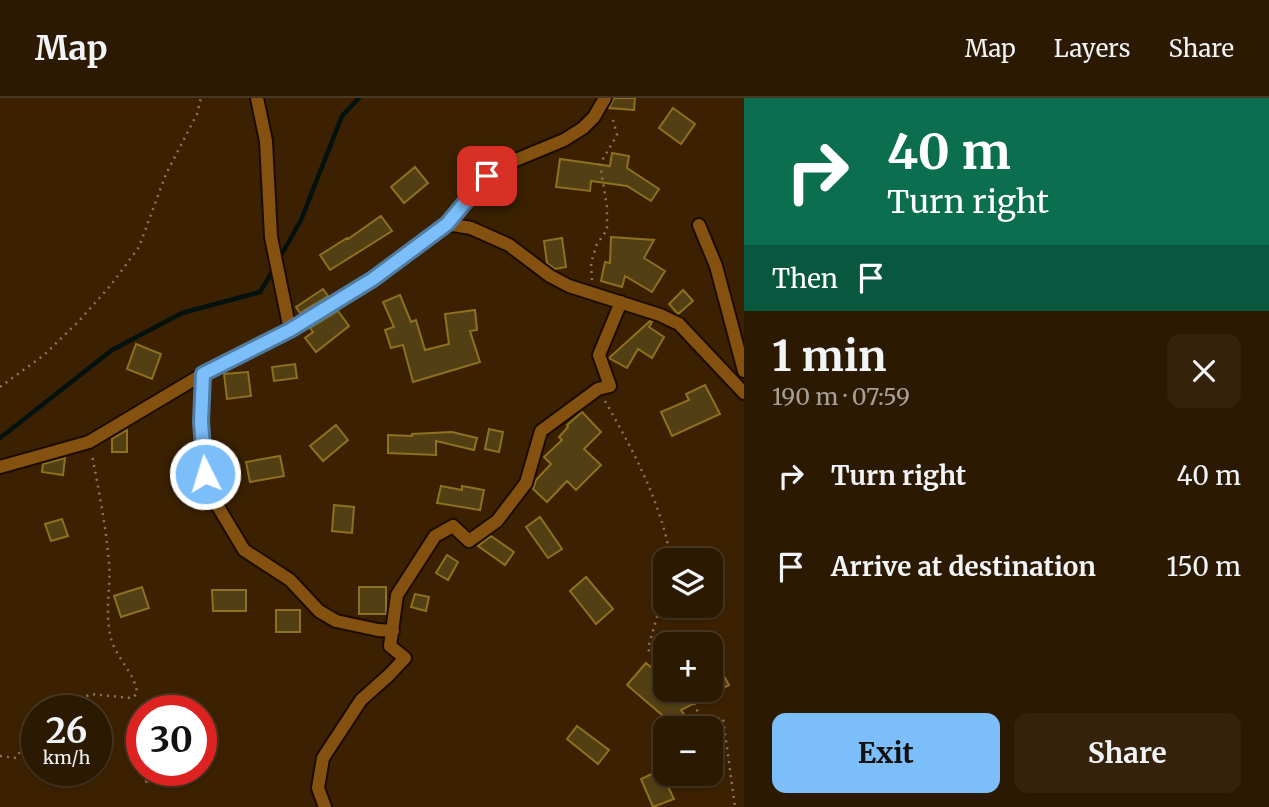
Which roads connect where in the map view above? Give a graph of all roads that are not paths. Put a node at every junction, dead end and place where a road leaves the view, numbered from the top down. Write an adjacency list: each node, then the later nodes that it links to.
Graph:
1 (257, 98): 6 (street)
2 (605, 99): 3 (street)
3 (447, 224): 5 (street); 6 (street)
4 (699, 225): 7 (street)
5 (621, 302): 9 (street); 11 (street)
6 (290, 330): 8 (street)
7 (744, 371)
8 (203, 374): 10 (street); 11 (street)
9 (744, 393)
10 (0, 467)
11 (394, 631): 12 (street)
12 (324, 807)

